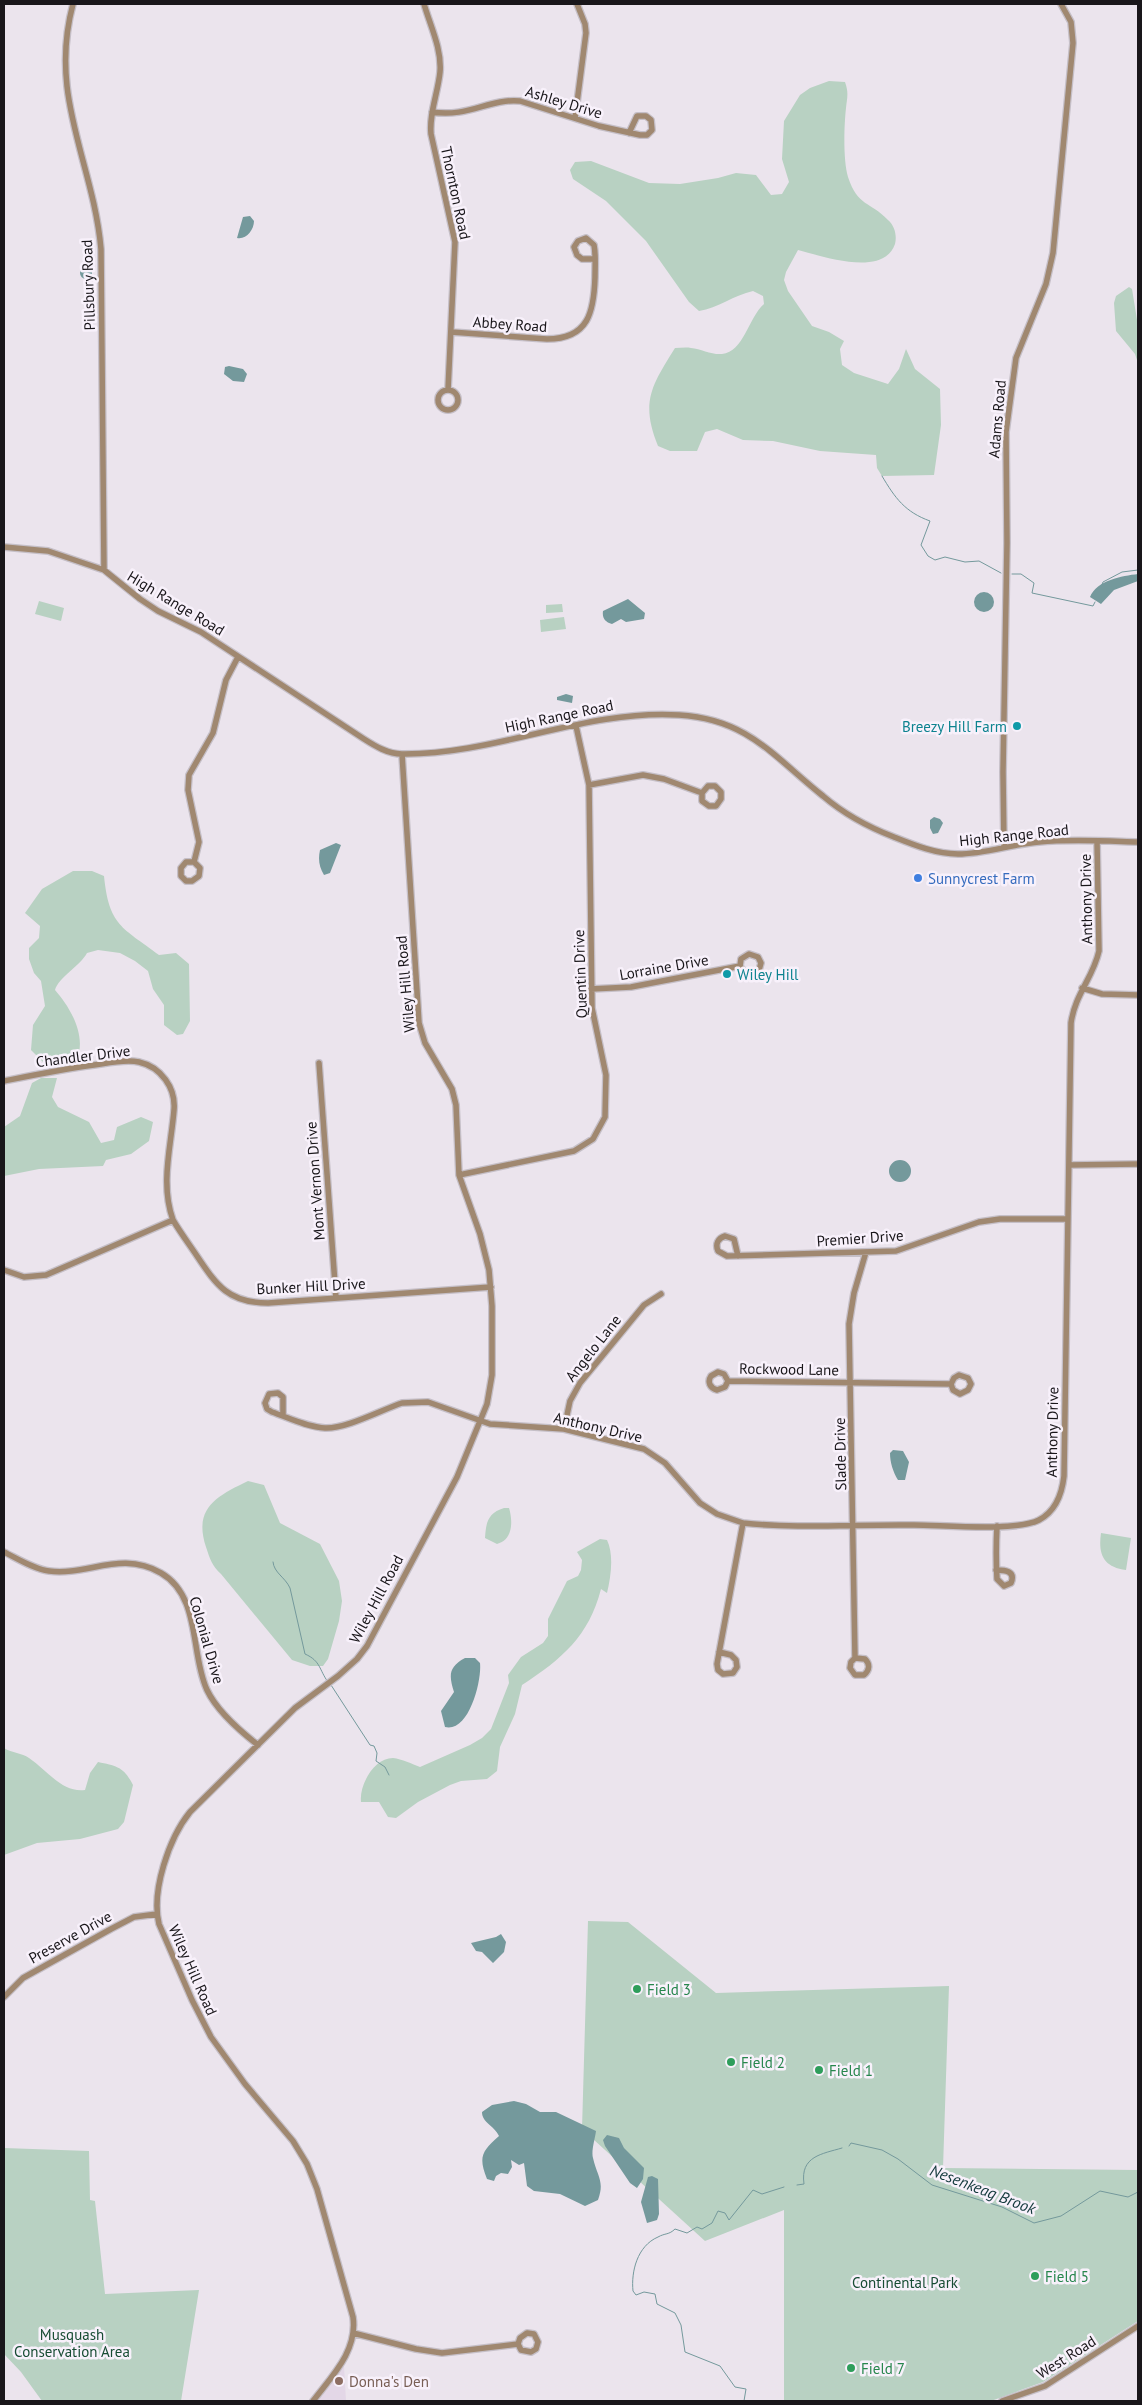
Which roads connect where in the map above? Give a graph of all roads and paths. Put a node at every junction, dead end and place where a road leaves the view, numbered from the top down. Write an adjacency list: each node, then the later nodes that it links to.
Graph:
1 (74, 4): 12 (street, Pillsbury Road)
2 (424, 4): 5 (street, Thornton Road)
3 (577, 4): 6 (street)
4 (1061, 4): 20 (street, Adams Road)
5 (432, 112): 6 (street, Ashley Drive); 9 (street, Thornton Road)
6 (574, 118): 7 (street, Ashley Drive)
7 (629, 133): 7 (street, Ashley Drive)
8 (595, 259): 9 (street, Abbey Road)
9 (451, 332): 10 (street, Thornton Road)
10 (448, 390)
11 (4, 547): 12 (street, High Range Road)
12 (104, 570): 13 (street, High Range Road)
13 (238, 657): 15 (street, High Range Road); 21 (street)
14 (576, 726): 15 (street, High Range Road); 16 (street, Quentin Drive); 20 (street, High Range Road)
15 (402, 754): 30 (street, Wiley Hill Road)
16 (588, 785): 17 (street); 24 (street, Quentin Drive)
17 (702, 793)
18 (1098, 841): 19 (street, High Range Road); 20 (street, High Range Road); 23 (street, Anthony Drive)
19 (1138, 842)
20 (1004, 847)
21 (194, 862)
22 (740, 966): 24 (street, Lorraine Drive)
23 (1082, 988): 25 (street); 29 (street, Anthony Drive)
24 (591, 989): 30 (street, Quentin Drive)
25 (1138, 995)
26 (319, 1063): 38 (street, Mont Vernon Drive)
27 (4, 1082): 32 (street, Chandler Drive)
28 (1138, 1164): 29 (street)
29 (1069, 1165): 31 (street, Anthony Drive)
30 (459, 1175): 36 (street, Wiley Hill Road)
31 (1068, 1219): 33 (street, Premier Drive); 47 (street, Anthony Drive)
32 (173, 1220): 35 (street); 38 (street, Bunker Hill Drive)
33 (866, 1252): 34 (street, Premier Drive); 40 (street, Slade Drive)
34 (738, 1256)
35 (4, 1270)
36 (491, 1287): 38 (street, Bunker Hill Drive); 43 (street, Wiley Hill Road)
37 (661, 1294): 44 (street, Angelo Lane)
38 (336, 1298)
39 (728, 1381): 40 (street, Rockwood Lane)
40 (851, 1382): 41 (street, Rockwood Lane); 46 (street, Slade Drive)
41 (951, 1384)
42 (283, 1416): 43 (street, Anthony Drive)
43 (480, 1421): 44 (street, Anthony Drive); 52 (street, Wiley Hill Road)
44 (564, 1429): 45 (street, Anthony Drive)
45 (742, 1523): 46 (street, Anthony Drive); 50 (street)
46 (853, 1524): 47 (street, Anthony Drive); 51 (street, Slade Drive)
47 (996, 1526): 49 (street)
48 (4, 1552): 52 (street, Colonial Drive)
49 (996, 1570)
50 (719, 1652)
51 (855, 1658)
52 (258, 1745): 53 (street, Wiley Hill Road)
53 (157, 1914): 54 (street, Preserve Drive); 56 (street, Wiley Hill Road)
54 (4, 1998)
55 (1138, 2326): 59 (street, West Road)
56 (353, 2333): 57 (street); 58 (street, Wiley Hill Road)
57 (518, 2344)
58 (312, 2401)
59 (1002, 2401)

